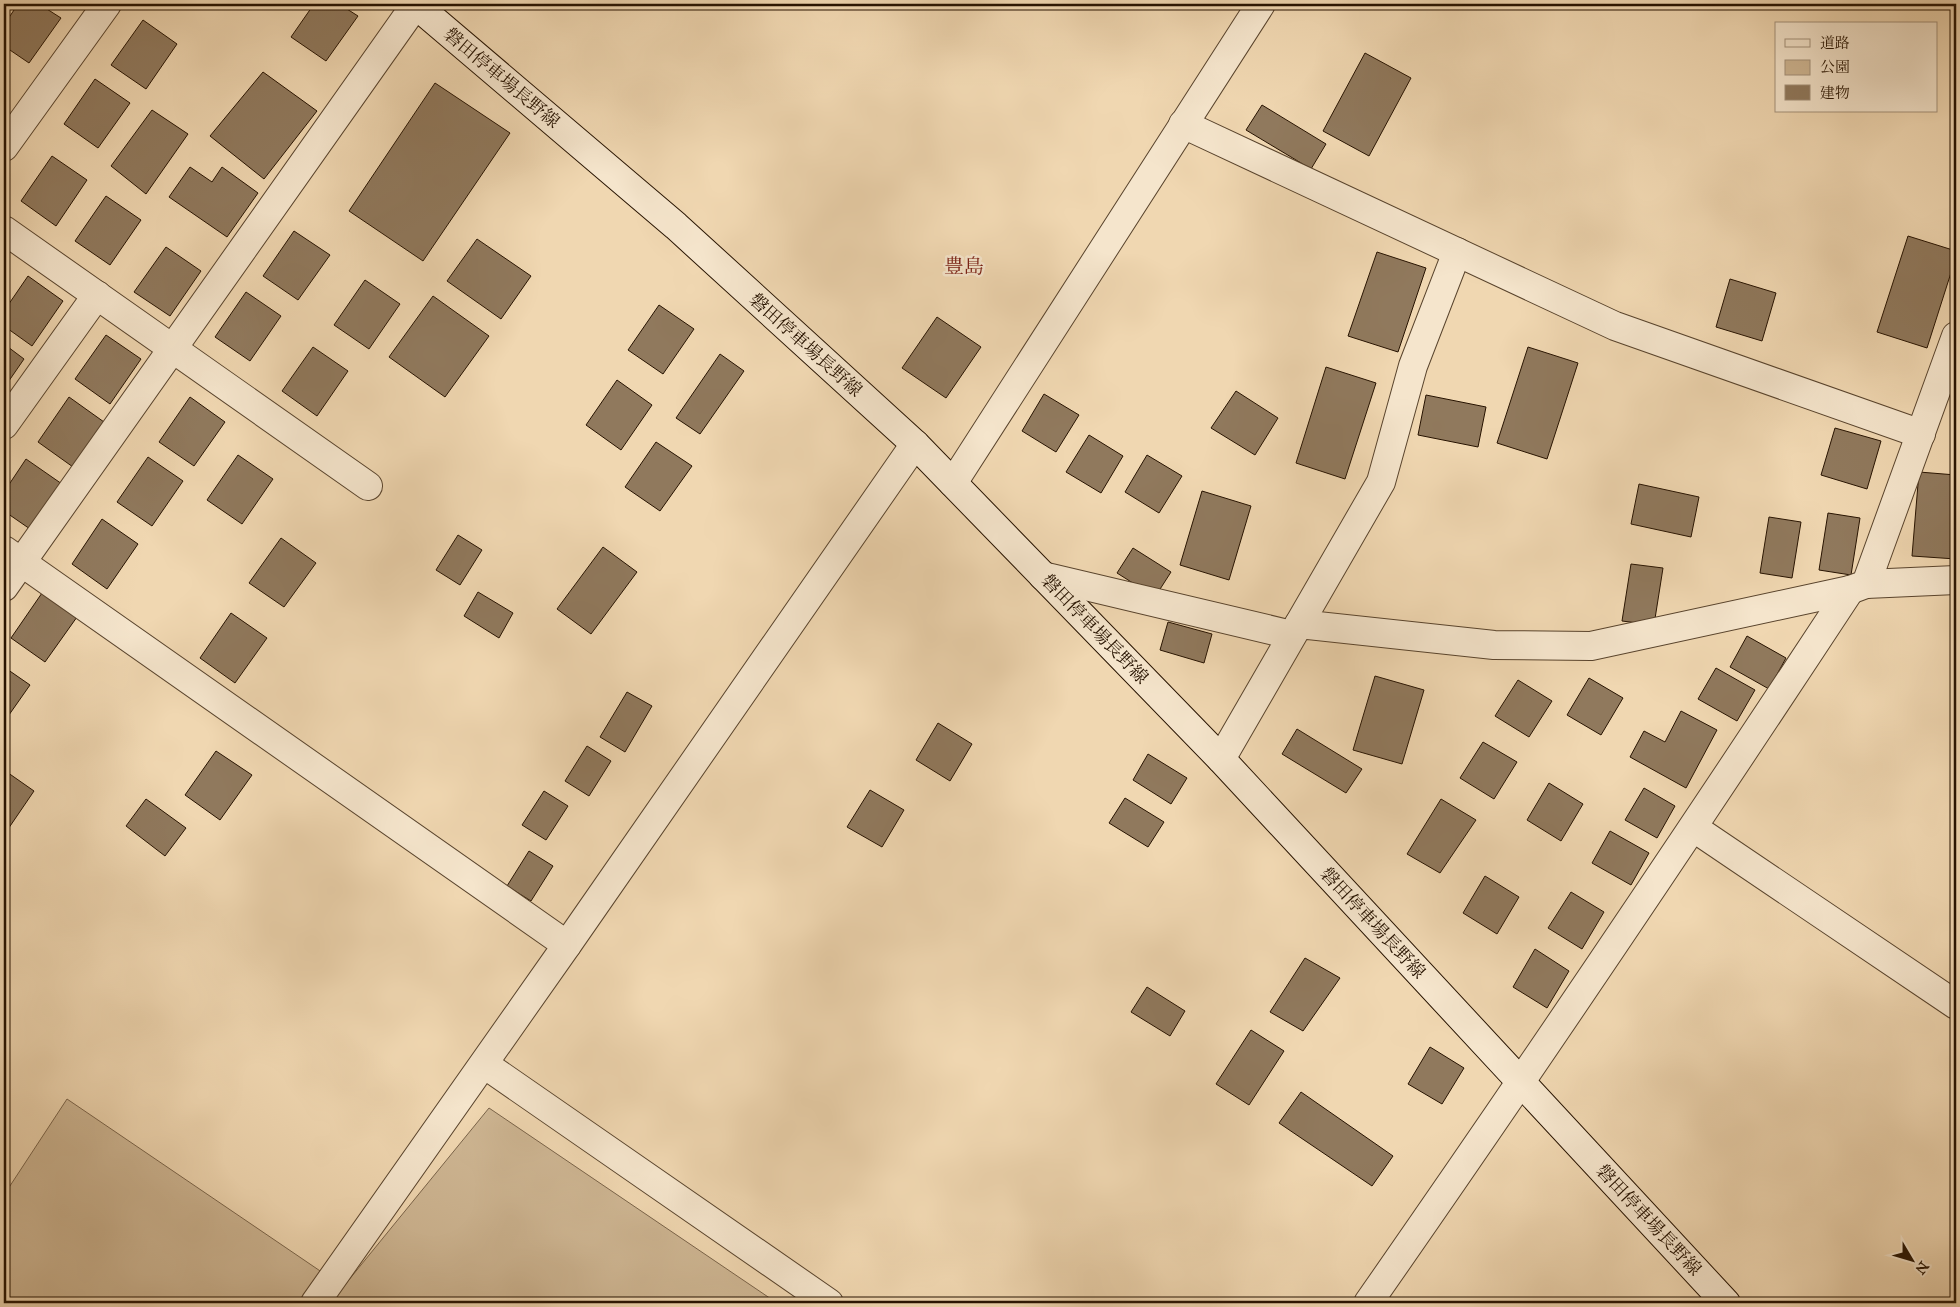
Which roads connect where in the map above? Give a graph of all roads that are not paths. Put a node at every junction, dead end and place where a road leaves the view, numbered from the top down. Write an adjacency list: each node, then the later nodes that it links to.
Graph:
1 (108, 4): 5 (street)
2 (416, 4): 10 (street); 14 (street, 磐田停車場長野線)
3 (1261, 4): 4 (street)
4 (1183, 124): 7 (street); 15 (street)
5 (4, 147)
6 (4, 230): 8 (street)
7 (1457, 252): 13 (street); 22 (street)
8 (97, 294): 10 (street); 12 (street)
9 (1956, 336): 11 (street)
10 (173, 348): 16 (street); 17 (street)
11 (1946, 391): 13 (street)
12 (4, 425)
13 (1920, 434): 21 (street)
14 (915, 444): 15 (street, 磐田停車場長野線); 25 (street)
15 (953, 483): 18 (street, 磐田停車場長野線)
16 (368, 486)
17 (13, 556): 20 (street); 25 (street)
18 (1043, 576): 22 (street); 23 (street, 磐田停車場長野線)
19 (1956, 580): 21 (street)
20 (4, 587)
21 (1858, 587): 22 (street); 24 (street)
22 (1296, 629): 23 (street)
23 (1221, 759): 28 (street, 磐田停車場長野線)
24 (1694, 828): 26 (street); 28 (street)
25 (567, 945): 27 (street)
26 (1956, 1005)
27 (484, 1064): 29 (street); 30 (street)
28 (1522, 1082): 31 (street); 32 (street, 磐田停車場長野線)
29 (315, 1303)
30 (829, 1303)
31 (1368, 1303)
32 (1726, 1303)

